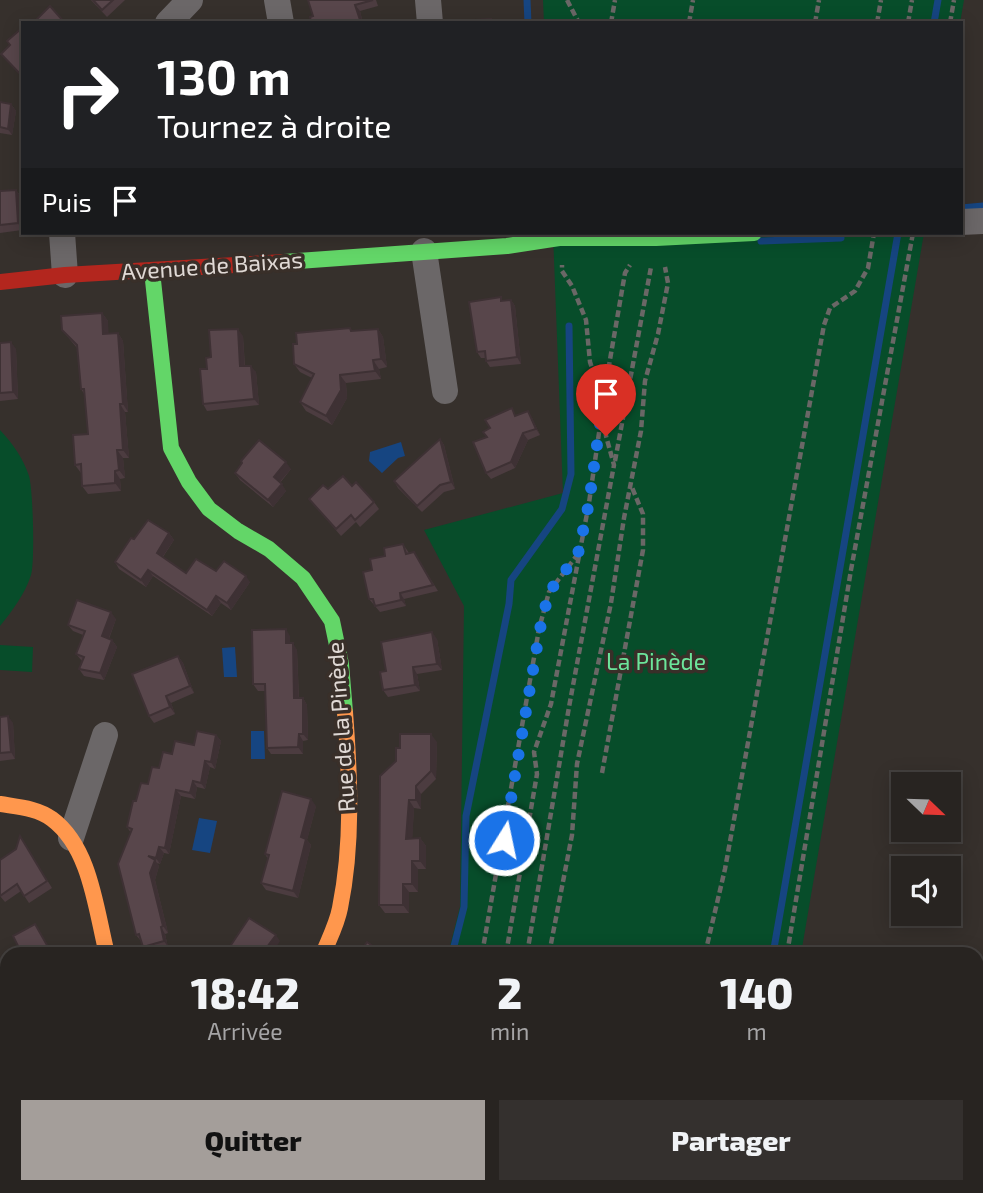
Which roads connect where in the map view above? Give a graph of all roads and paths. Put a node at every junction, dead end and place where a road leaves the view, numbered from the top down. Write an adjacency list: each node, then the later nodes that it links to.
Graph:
1 (190, 0): 11 (street)
2 (277, 0): 12 (street)
3 (428, 0): 13 (street)
4 (567, 0): 14 (path)
5 (615, 0): 15 (path)
6 (693, 0): 16 (path)
7 (819, 0): 17 (path)
8 (881, 0): 18 (path)
9 (912, 0): 19 (path)
10 (954, 0): 20 (path)
11 (170, 21)
12 (281, 21)
13 (430, 21)
14 (578, 21)
15 (611, 21)
16 (689, 21)
17 (815, 21)
18 (877, 21)
19 (908, 21)
20 (950, 21)
21 (983, 221): 22 (street)
22 (963, 222)
23 (62, 235): 32 (street)
24 (738, 235): 30 (street, Avenue de Baixas)
25 (874, 235): 49 (path)
26 (913, 235): 50 (path)
27 (559, 238): 28 (street, Avenue de Baixas); 29 (street, Avenue de Baixas); 35 (path)
28 (634, 238): 30 (street, Avenue de Baixas); 35 (path)
29 (438, 244): 31 (street, Avenue de Baixas); 34 (street)
30 (655, 245): 36 (path); 37 (path)
31 (152, 271): 32 (street, Avenue de Baixas); 44 (street, Rue de la Pinède)
32 (65, 275): 33 (street, Avenue de Baixas)
33 (0, 282)
34 (445, 391)
35 (603, 401): 36 (path); 38 (path)
36 (614, 466): 47 (path)
37 (631, 484): 40 (path); 48 (path)
38 (578, 554): 45 (path); 46 (path)
39 (105, 735): 42 (street)
40 (602, 773)
41 (0, 804): 42 (street)
42 (71, 838): 43 (street)
43 (105, 947)
44 (326, 947)
45 (483, 947)
46 (507, 947)
47 (528, 947)
48 (550, 947)
49 (707, 947)
50 (788, 947)

